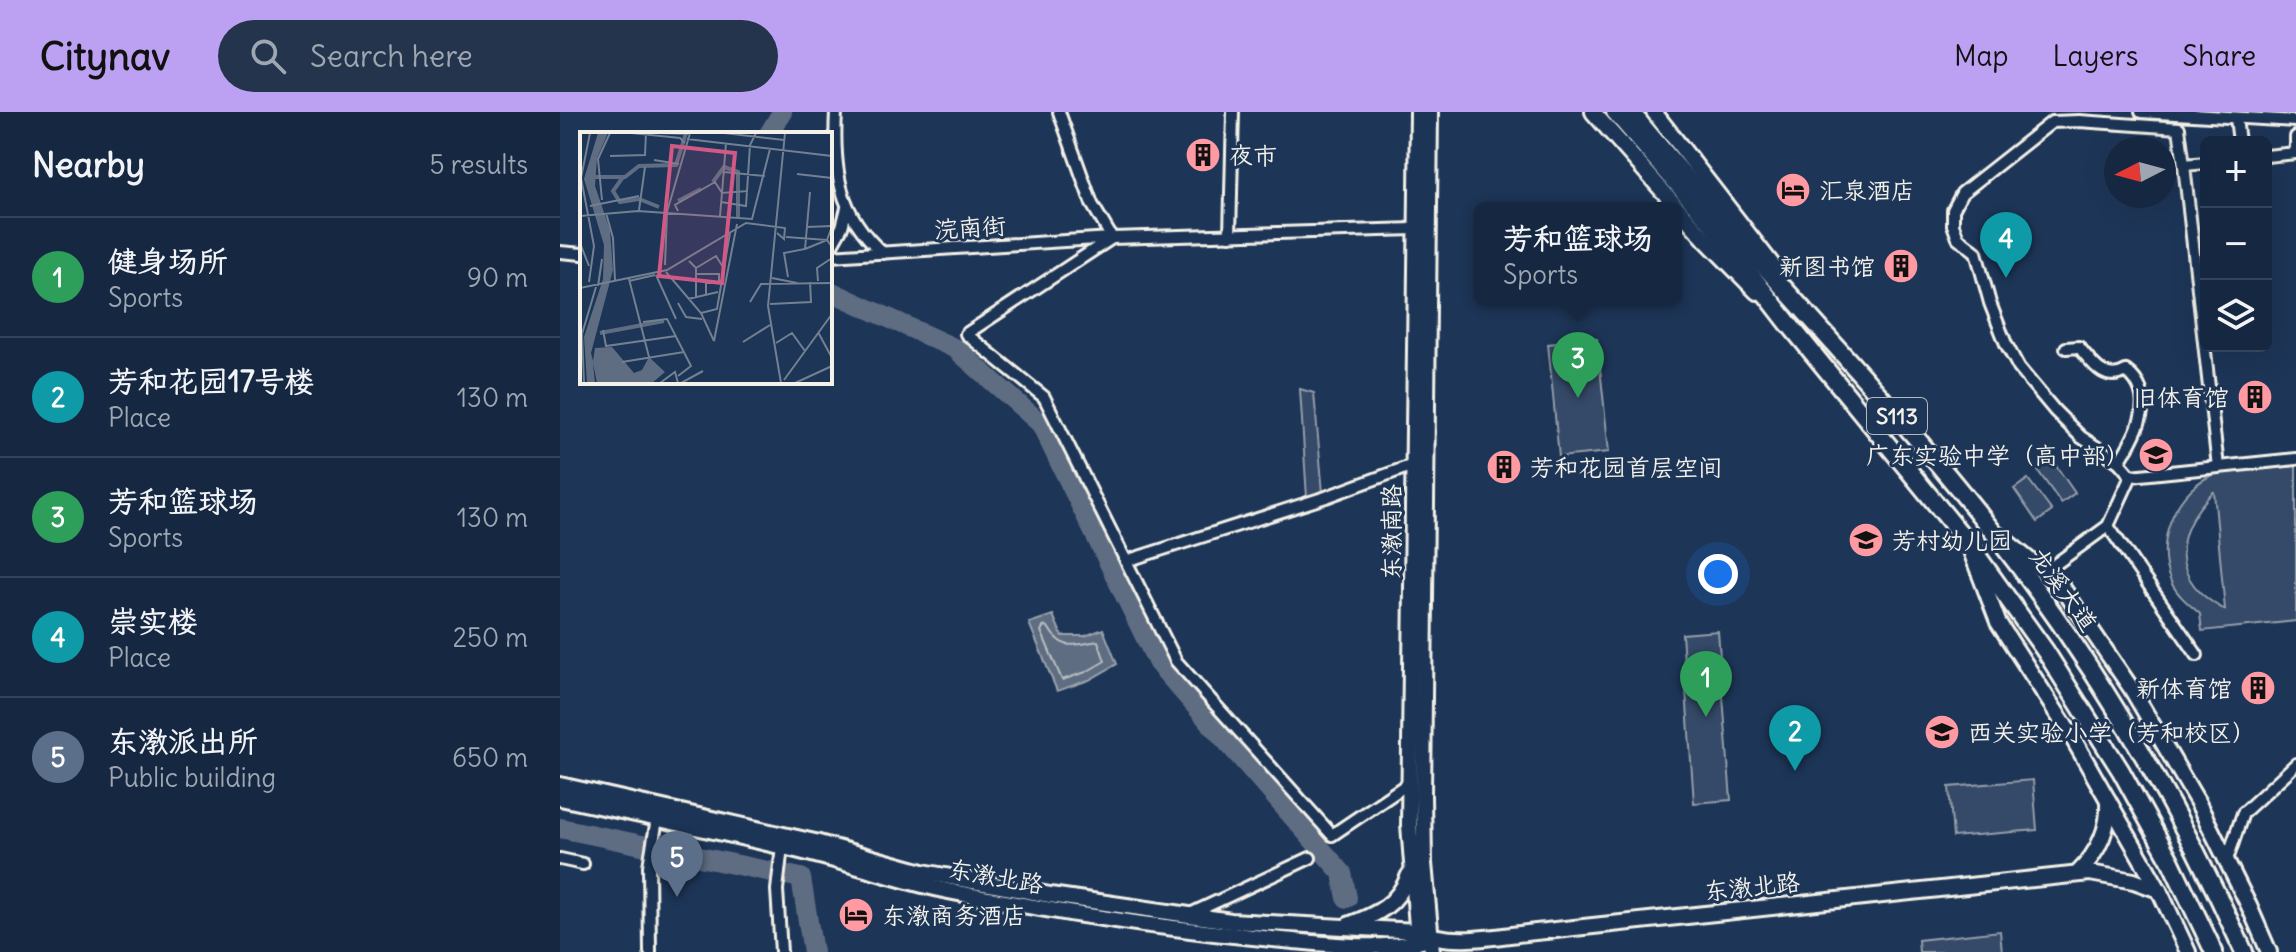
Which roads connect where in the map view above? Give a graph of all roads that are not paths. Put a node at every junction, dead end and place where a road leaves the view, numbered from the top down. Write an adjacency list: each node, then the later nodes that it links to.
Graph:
1 (836, 112): 20 (street)
2 (1059, 112): 25 (street)
3 (1233, 112): 24 (street)
4 (1418, 112): 23 (street, 东漖南路)
5 (1430, 112): 61 (street, 东漖南路)
6 (1593, 112): 19 (street)
7 (1615, 112): 22 (main road, 龙溪大道)
8 (1631, 112): 22 (main road, 龙溪大道)
9 (2141, 112): 11 (street)
10 (1660, 115): 31 (street)
11 (2236, 118): 12 (street); 13 (street)
12 (2296, 121)
13 (2238, 136)
14 (2296, 137): 15 (street)
15 (2296, 153): 16 (street)
16 (2272, 155)
17 (2200, 164): 18 (street)
18 (2184, 165): 35 (street); 37 (street)
19 (1672, 202)
20 (847, 208): 26 (street); 28 (street)
21 (1682, 213): 32 (street)
22 (1715, 219): 31 (main road, 龙溪大道 / S113); 32 (main road, 龙溪大道 / S113)
23 (1415, 229): 24 (street, 浣南街); 36 (street, 东漖南路)
24 (1230, 235): 25 (street, 浣南街)
25 (1112, 238): 28 (street, 浣南街); 42 (street)
26 (832, 244)
27 (560, 252): 29 (street)
28 (883, 253): 30 (street, 浣南街)
29 (580, 254)
30 (832, 256)
31 (1802, 306): 40 (main road, 龙溪大道 / S113)
32 (1789, 324): 41 (main road, 龙溪大道 / S113)
33 (2066, 348): 35 (street)
34 (2296, 459): 37 (street)
35 (2119, 462): 38 (street)
36 (1413, 465): 42 (street); 46 (street, 东漖南路)
37 (2218, 467): 38 (street)
38 (2131, 476): 39 (street)
39 (2108, 526): 43 (street); 44 (street)
40 (1990, 528): 43 (street); 69 (main road, 龙溪大道 / S113)
41 (1968, 543): 49 (street); 68 (main road, 龙溪大道 / S113)
42 (1126, 561): 46 (street)
43 (2046, 571): 54 (street)
44 (2197, 655)
45 (2296, 764): 54 (street)
46 (1409, 783): 56 (street, 东漖南路)
47 (560, 785): 50 (street, 东漖北路)
48 (560, 798): 50 (street, 东漖北路)
49 (2108, 799): 57 (street); 58 (street)
50 (658, 813): 51 (street, 东漖北路); 59 (street, 东漖北路); 64 (street)
51 (782, 846): 62 (street, 东漖北路); 65 (street)
52 (1310, 858): 59 (street)
53 (560, 859): 55 (street)
54 (2227, 860): 63 (street)
55 (583, 864)
56 (1411, 870): 60 (street); 61 (street, 东漖南路)
57 (2077, 874): 58 (street, 东漖北路); 61 (street, 东漖北路)
58 (2159, 890): 67 (street)
59 (1186, 916): 60 (street, 东漖北路)
60 (1341, 928): 61 (street, 东漖北路)
61 (1424, 944): 62 (street, 东漖北路)
62 (1364, 946): 66 (street)
63 (2264, 949)
64 (650, 952)
65 (781, 952)
66 (1379, 952)
67 (2188, 952)
68 (2214, 952)
69 (2244, 952)

